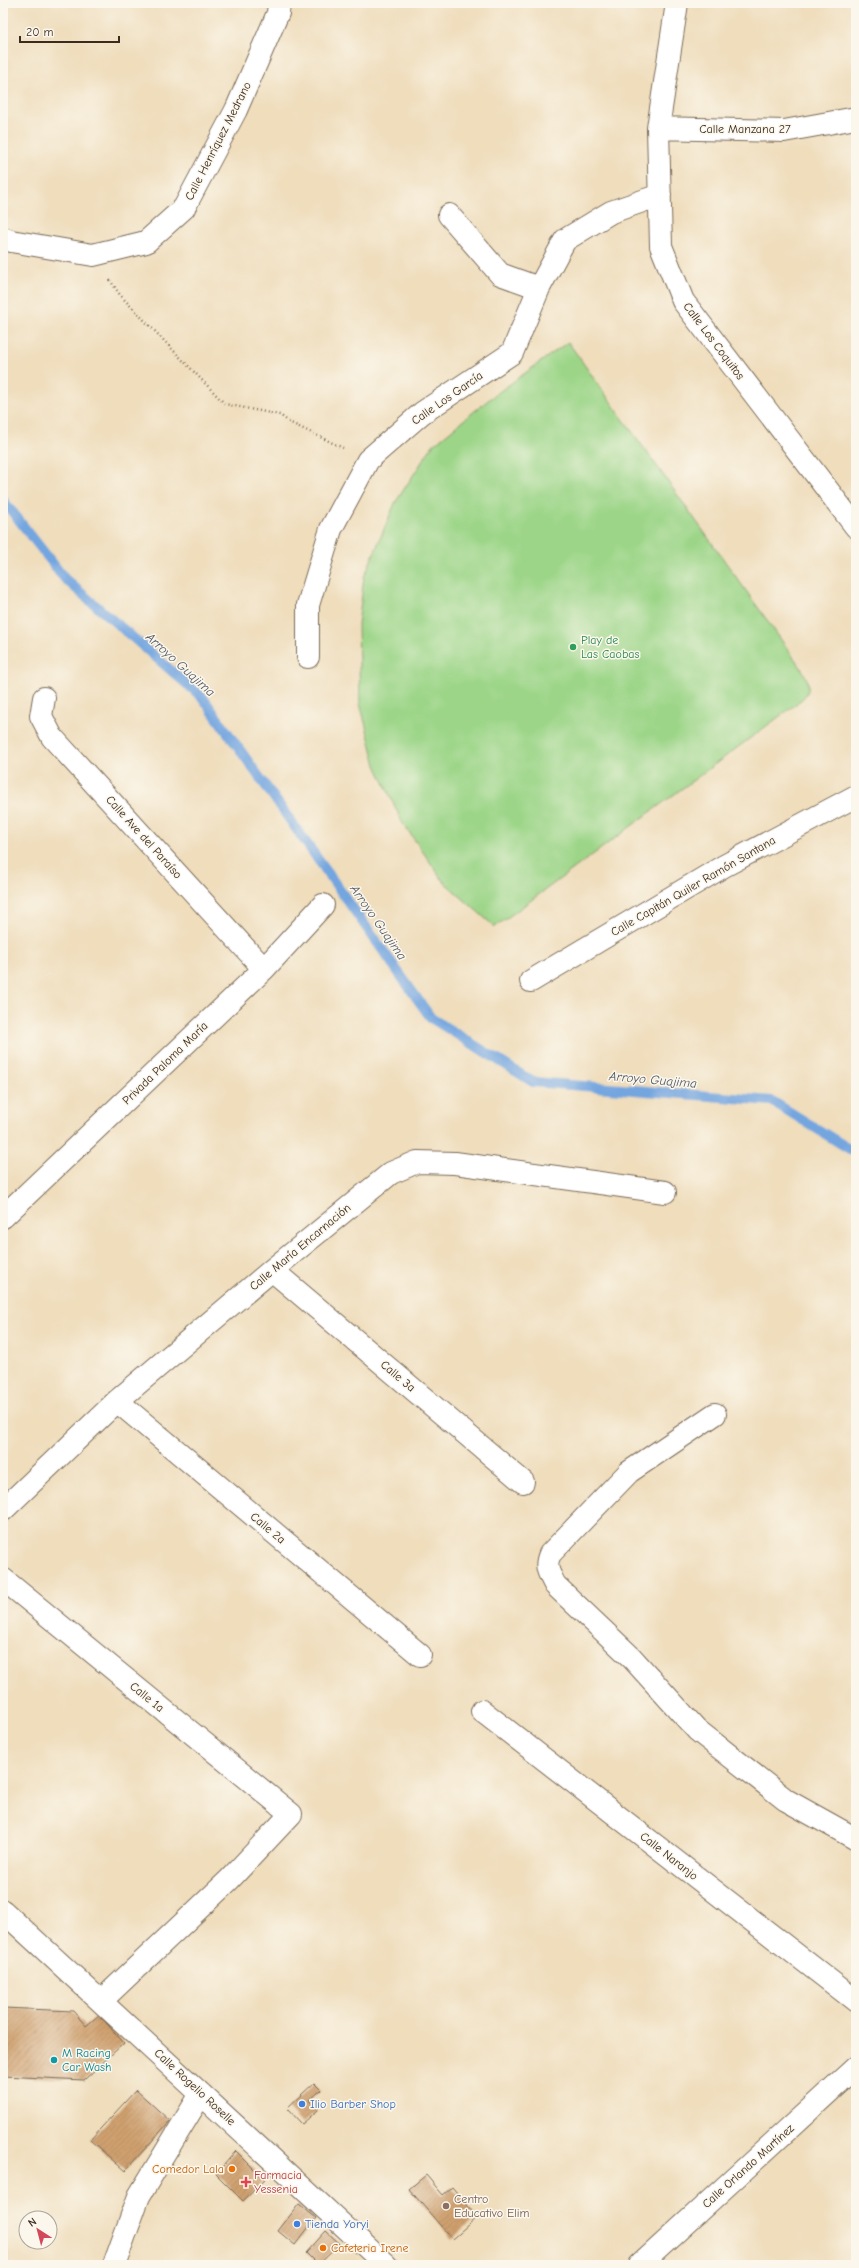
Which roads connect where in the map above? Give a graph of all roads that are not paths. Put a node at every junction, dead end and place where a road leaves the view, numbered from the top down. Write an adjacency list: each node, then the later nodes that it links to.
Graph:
1 (279, 3): 7 (street, Calle Henríquez Medrano)
2 (676, 3): 4 (street, Calle Los Coquitos)
3 (856, 118): 4 (street, Calle Manzana 27)
4 (658, 128): 5 (street, Calle Los Coquitos)
5 (660, 195): 8 (street, Calle Los García); 9 (street, Calle Los Coquitos)
6 (449, 215): 8 (street)
7 (3, 238)
8 (539, 288): 10 (street, Calle Los García)
9 (856, 528)
10 (308, 657)
11 (44, 698): 14 (street, Calle Ave del Paraíso)
12 (856, 796): 15 (street, Calle Capitán Quiler Ramón Santana)
13 (323, 905): 14 (street, Privada Paloma María)
14 (264, 969): 17 (street, Privada Paloma María)
15 (531, 980)
16 (665, 1192): 18 (street, Calle María Encarnación)
17 (3, 1217)
18 (272, 1270): 19 (street, Calle María Encarnación); 21 (street, Calle 3a)
19 (117, 1401): 22 (street, Calle María Encarnación); 24 (street, Calle 2a)
20 (715, 1414): 26 (street)
21 (523, 1482)
22 (3, 1510)
23 (3, 1579): 28 (street, Calle 1a)
24 (420, 1655)
25 (482, 1711): 29 (street, Calle Naranjo)
26 (856, 1838)
27 (3, 1911): 28 (street, Calle Rogelio Roselle)
28 (101, 2001): 31 (street, Calle Rogelio Roselle)
29 (856, 2001)
30 (856, 2067): 34 (street, Calle Orlando Martínez)
31 (201, 2094): 32 (street); 33 (street, Calle Rogelio Roselle)
32 (114, 2265)
33 (386, 2265)
34 (640, 2265)

